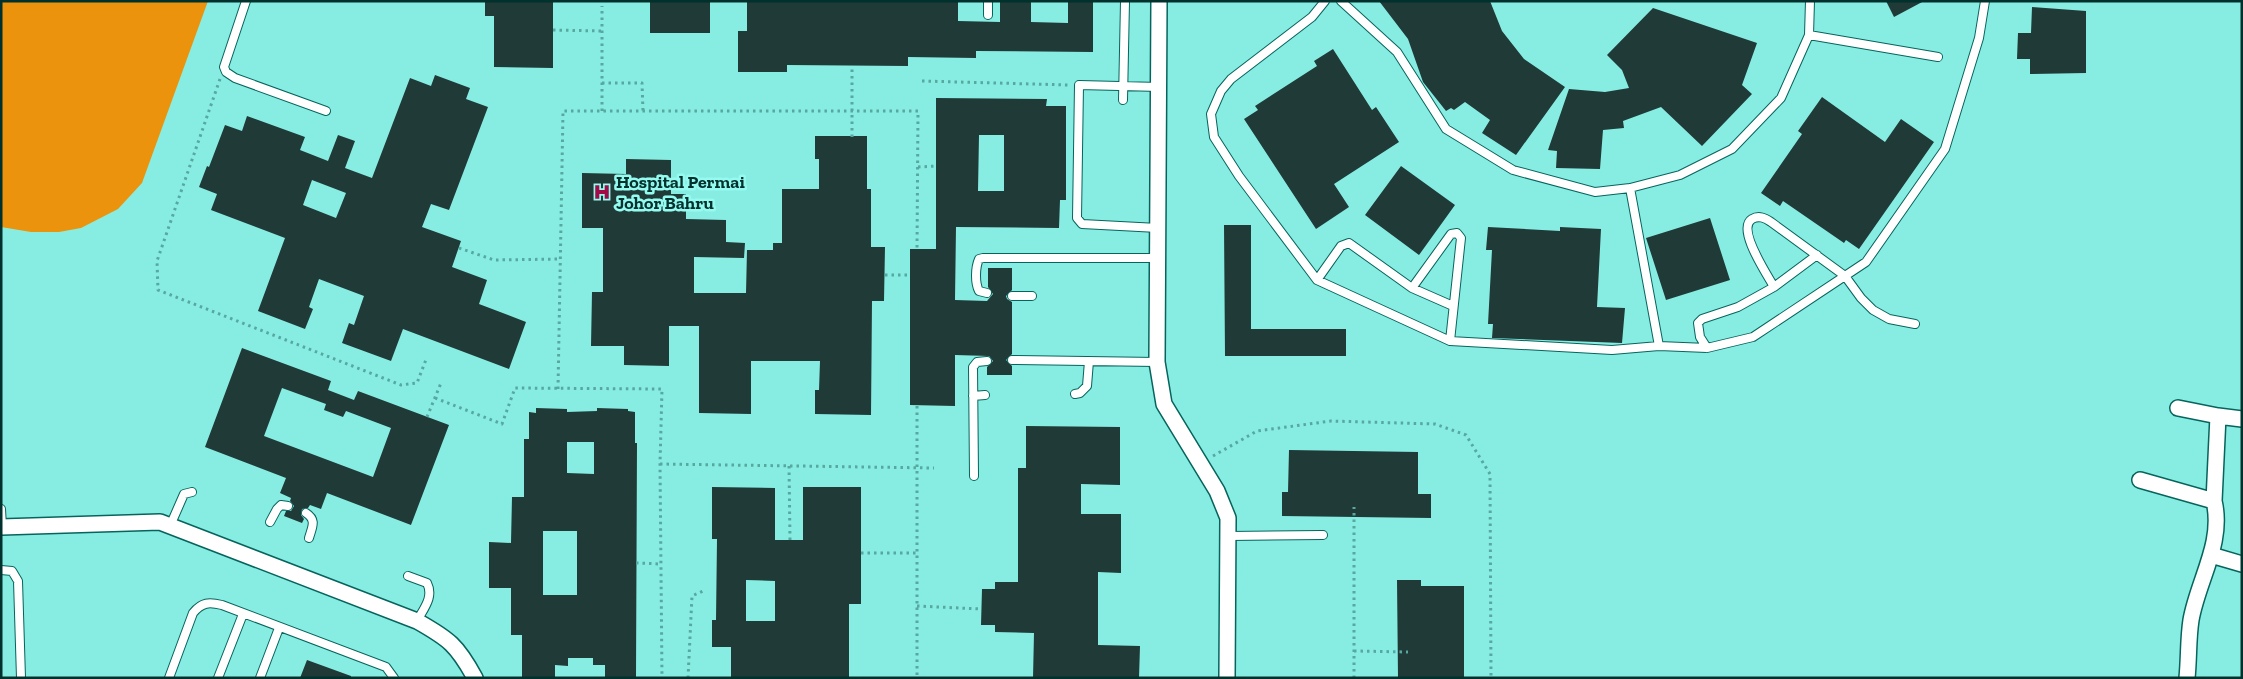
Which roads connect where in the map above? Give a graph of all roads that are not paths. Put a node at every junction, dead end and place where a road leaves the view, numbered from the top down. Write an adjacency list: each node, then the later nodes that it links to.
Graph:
1 (246, 1): 15 (lane)
2 (988, 1): 9 (lane)
3 (1124, 1): 12 (lane)
4 (1159, 1): 13 (street)
5 (1325, 1): 23 (lane)
6 (1341, 1): 16 (lane)
7 (1810, 1): 10 (lane)
8 (1984, 1): 22 (lane)
9 (988, 15)
10 (1809, 35): 11 (lane); 16 (lane)
11 (1938, 56)
12 (1124, 87): 13 (lane); 14 (lane); 18 (lane)
13 (1160, 87): 19 (street)
14 (1124, 100)
15 (326, 111)
16 (1630, 188): 32 (lane)
17 (1123, 216): 18 (lane)
18 (1123, 225): 19 (lane)
19 (1158, 228): 21 (street)
20 (1817, 255): 22 (lane); 24 (lane); 24 (lane)
21 (1158, 258): 26 (lane); 37 (street)
22 (1845, 276): 30 (lane); 33 (lane)
23 (1317, 280): 25 (lane); 31 (lane)
24 (1774, 287): 33 (lane)
25 (1412, 288): 29 (lane); 29 (lane)
26 (988, 292)
27 (1012, 296): 28 (lane)
28 (1032, 296)
29 (1453, 306): 31 (lane)
30 (1916, 324)
31 (1450, 341): 32 (lane)
32 (1659, 346): 33 (lane)
33 (1706, 348)
34 (1012, 360): 36 (lane)
35 (987, 361): 40 (lane)
36 (1089, 361): 37 (lane); 38 (lane)
37 (1157, 362): 55 (street)
38 (1075, 394)
39 (985, 395): 40 (lane)
40 (973, 396): 44 (lane)
41 (2178, 408): 42 (street)
42 (2218, 416): 43 (street); 47 (street)
43 (2242, 419)
44 (974, 476)
45 (2140, 480): 47 (street)
46 (192, 492): 52 (lane)
47 (2214, 501): 57 (street)
48 (288, 506): 51 (lane)
49 (1, 509): 53 (lane)
50 (306, 513): 56 (lane)
51 (270, 522)
52 (170, 526): 53 (street); 62 (street)
53 (2, 527)
54 (1323, 535): 55 (lane)
55 (1229, 536): 70 (street)
56 (309, 538)
57 (2211, 556): 58 (street); 71 (street)
58 (2242, 564)
59 (1, 570): 64 (lane)
60 (408, 576): 62 (lane)
61 (242, 614): 63 (lane); 65 (lane); 66 (lane)
62 (417, 621): 69 (street)
63 (279, 628): 67 (lane); 68 (lane)
64 (21, 678)
65 (169, 678)
66 (218, 678)
67 (260, 678)
68 (394, 678)
69 (476, 678)
70 (1227, 678)
71 (2188, 678)

